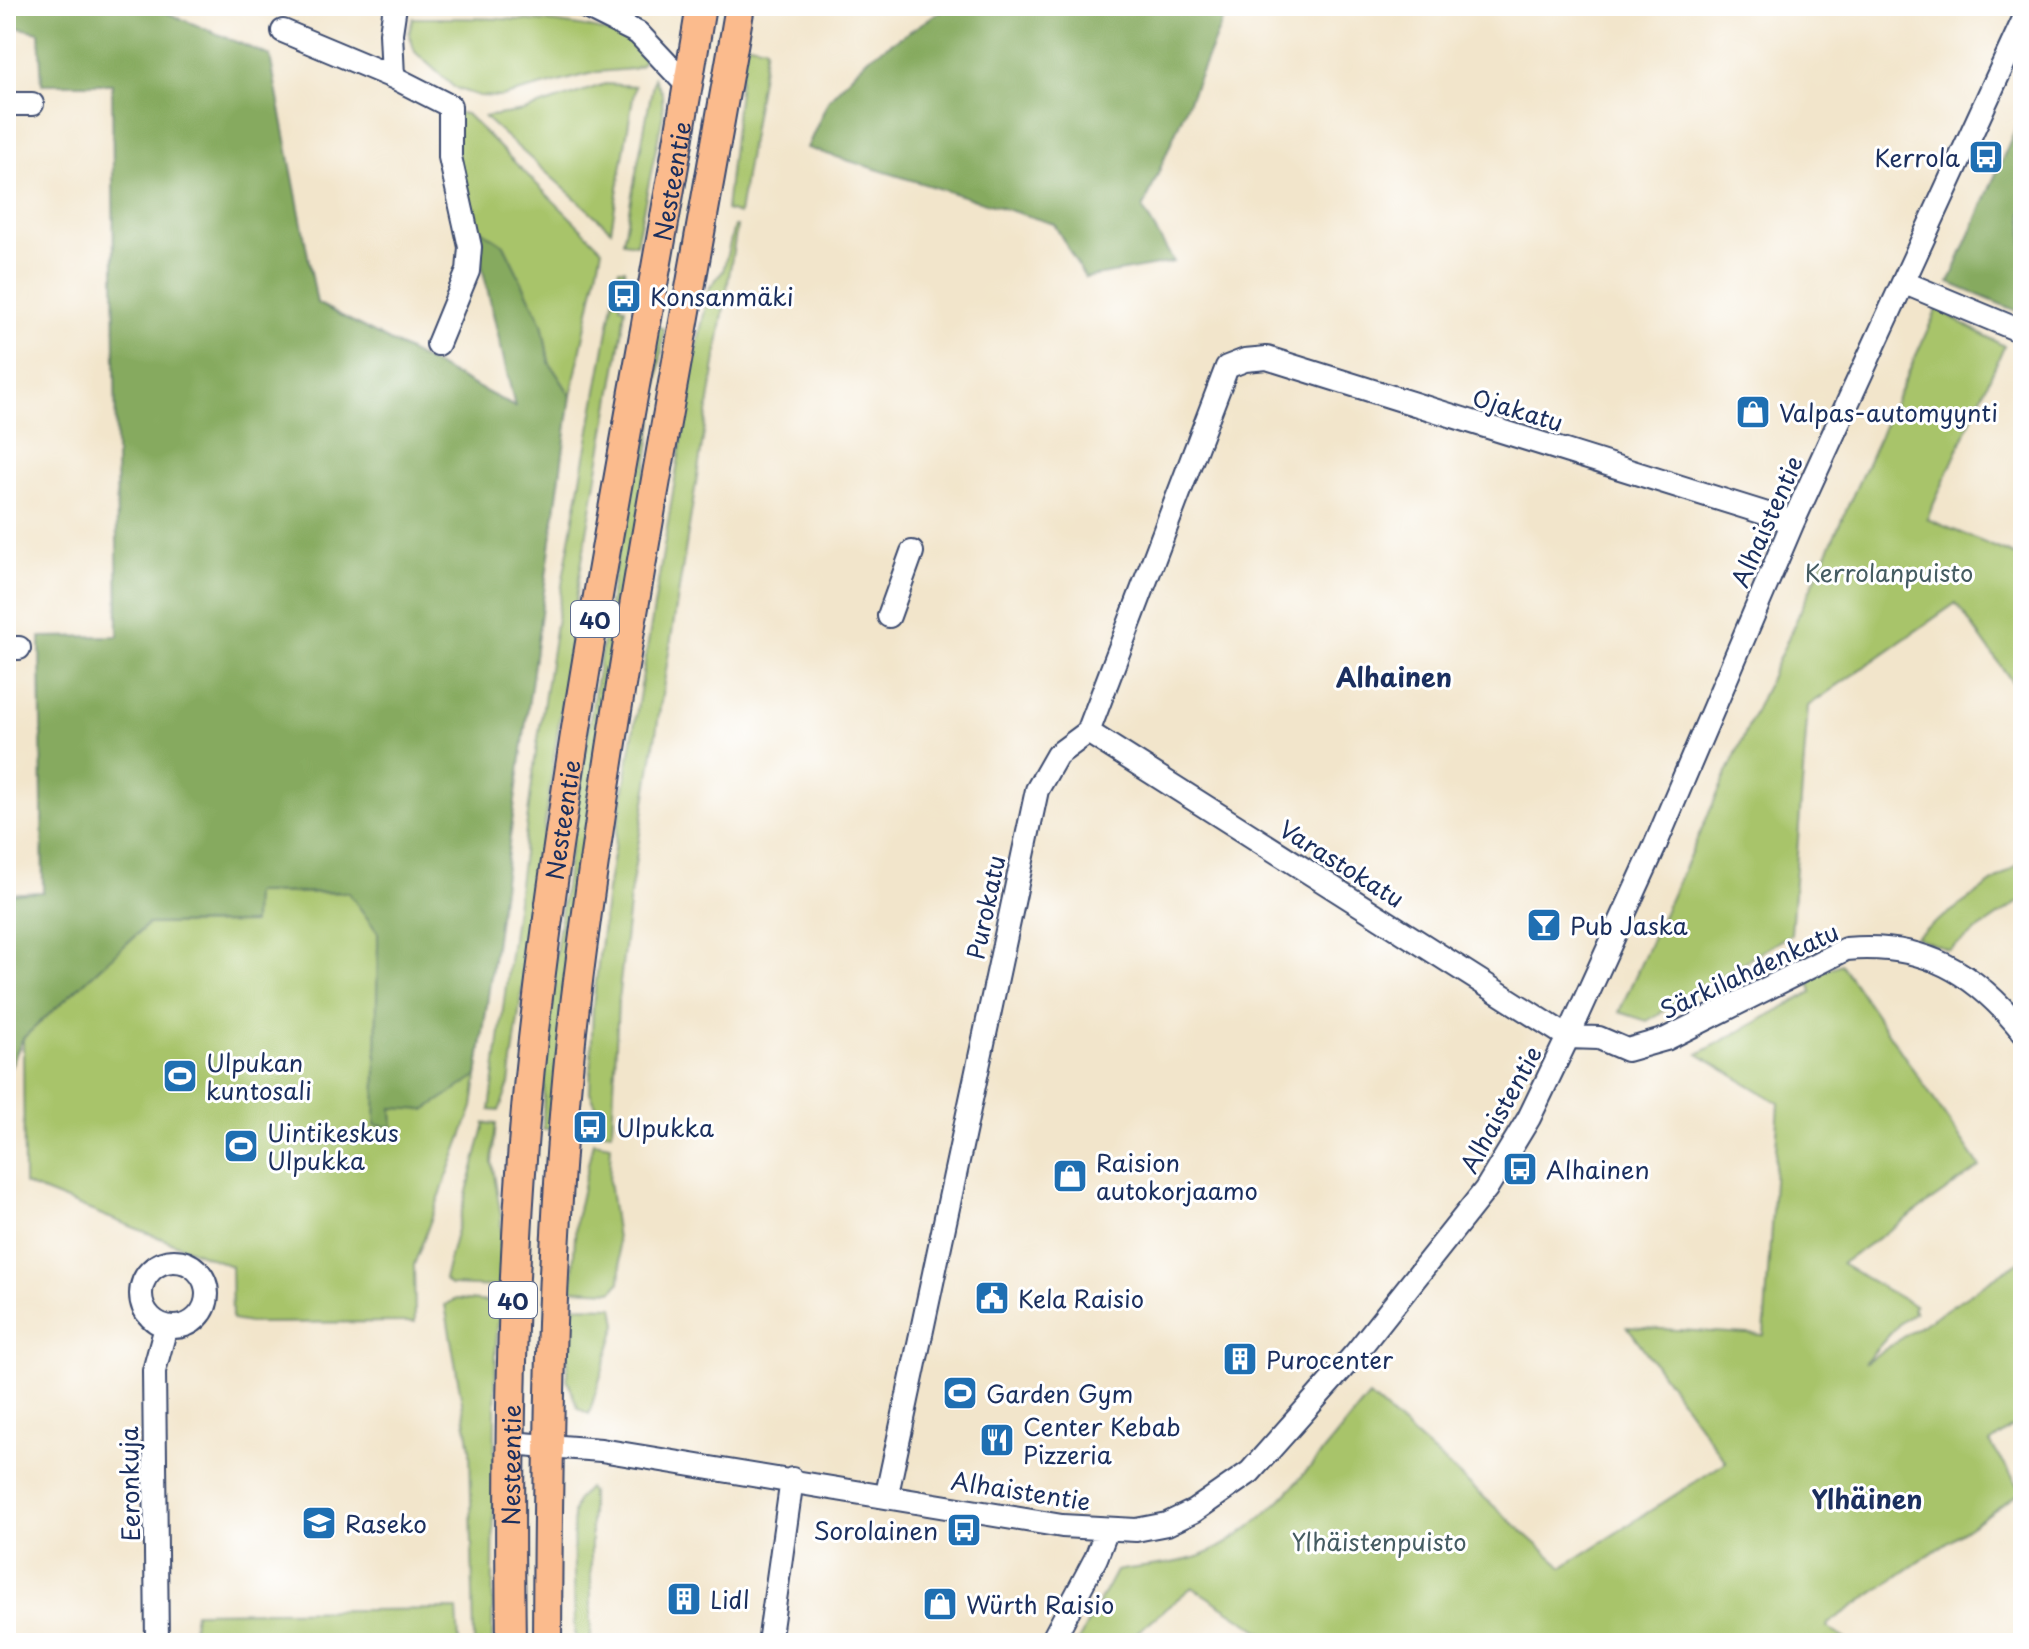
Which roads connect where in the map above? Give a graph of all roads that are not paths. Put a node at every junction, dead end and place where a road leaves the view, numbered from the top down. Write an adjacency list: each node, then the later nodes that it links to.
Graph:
1 (395, 6): 7 (street)
2 (584, 6): 8 (street)
3 (701, 6): 8 (main road, Nesteentie / 40)
4 (740, 6): 22 (main road, Nesteentie / 40)
5 (2023, 21): 11 (street, Alhaistentie)
6 (283, 31): 7 (street)
7 (393, 77): 13 (street)
8 (686, 84): 21 (main road, Nesteentie / 40)
9 (6, 104): 10 (street)
10 (32, 104)
11 (1905, 283): 12 (street); 14 (street, Alhaistentie)
12 (2023, 332)
13 (438, 344)
14 (1793, 522): 17 (street, Ojakatu); 19 (street, Alhaistentie)
15 (912, 552): 16 (street)
16 (889, 616)
17 (1088, 732): 19 (street, Varastokatu); 24 (street, Purokatu)
18 (2023, 1032): 19 (street, Särkilahdenkatu)
19 (1568, 1037): 25 (street, Alhaistentie)
20 (166, 1327): 26 (street, Eeronkuja)
21 (509, 1443): 22 (street, Alhaistentie); 27 (main road, Nesteentie / 40)
22 (549, 1445): 23 (street, Alhaistentie); 28 (main road, Nesteentie / 40)
23 (792, 1479): 24 (street, Alhaistentie); 29 (street)
24 (887, 1494): 25 (street, Alhaistentie)
25 (1107, 1530): 30 (street)
26 (157, 1643)
27 (511, 1643)
28 (547, 1643)
29 (769, 1643)
30 (1051, 1643)

